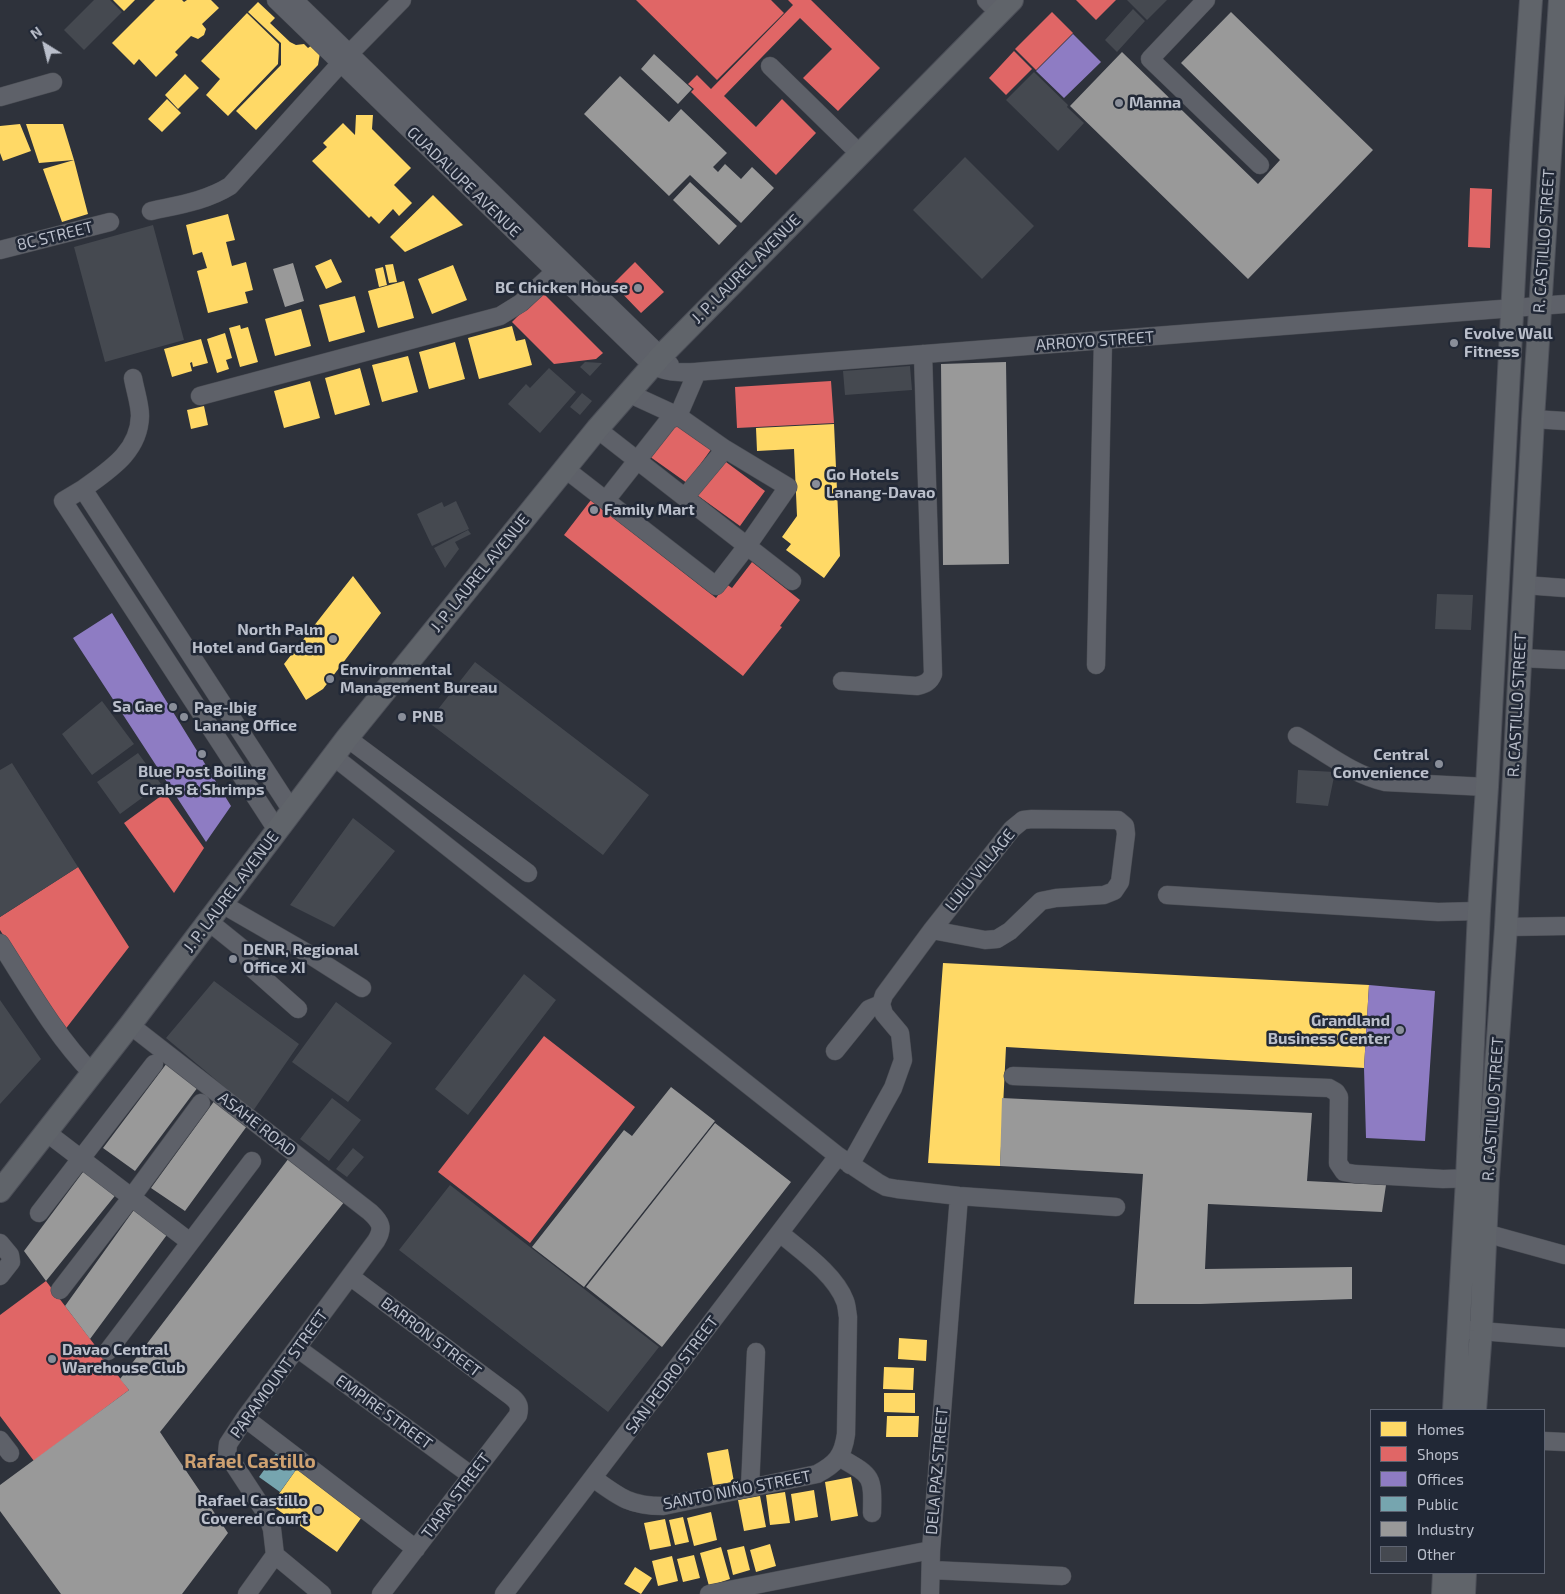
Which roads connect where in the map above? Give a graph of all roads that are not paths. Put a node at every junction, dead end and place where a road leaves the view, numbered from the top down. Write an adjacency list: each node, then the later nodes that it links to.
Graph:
1 (402, 0): 7 (street)
2 (1206, 0): 12 (street)
3 (1531, 0): 19 (main road, R. CASTILLO STREET)
4 (1560, 0): 18 (main road, R. CASTILLO STREET)
5 (284, 1): 7 (street, GUADALUPE AVENUE)
6 (999, 4): 11 (main road, J. P. LAUREL AVENUE)
7 (345, 58): 13 (street); 16 (street, GUADALUPE AVENUE)
8 (770, 66): 11 (street)
9 (53, 82): 10 (street)
10 (0, 97)
11 (860, 154): 22 (main road, J. P. LAUREL AVENUE)
12 (1260, 164)
13 (151, 211)
14 (110, 222): 15 (street, 8C STREET)
15 (0, 250)
16 (560, 267): 22 (street, GUADALUPE AVENUE); 26 (street)
17 (1565, 304): 18 (street, ARROYO STREET)
18 (1540, 306): 19 (street, ARROYO STREET); 28 (main road, R. CASTILLO STREET)
19 (1513, 308): 20 (street, ARROYO STREET); 49 (main road, R. CASTILLO STREET)
20 (1103, 340): 21 (street, ARROYO STREET); 45 (street)
21 (923, 354): 23 (street, ARROYO STREET); 46 (street)
22 (656, 361): 23 (street, ARROYO STREET); 25 (main road, J. P. LAUREL AVENUE)
23 (696, 372): 27 (street)
24 (133, 378): 34 (street)
25 (628, 393): 27 (street); 30 (main road, J. P. LAUREL AVENUE)
26 (200, 396)
27 (678, 416): 31 (street); 32 (street)
28 (1533, 419): 29 (street); 39 (main road, R. CASTILLO STREET)
29 (1565, 421)
30 (597, 429): 32 (street); 33 (main road, J. P. LAUREL AVENUE)
31 (725, 449): 35 (street); 37 (street)
32 (637, 460): 35 (street); 36 (street)
33 (564, 468): 36 (street); 48 (main road, J. P. LAUREL AVENUE)
34 (83, 488): 41 (street); 42 (street)
35 (684, 497): 37 (street)
36 (606, 500): 37 (street)
37 (747, 546): 38 (street)
38 (792, 581)
39 (1524, 585): 40 (street); 43 (main road, R. CASTILLO STREET)
40 (1565, 588)
41 (157, 602): 42 (street); 53 (street)
42 (137, 615): 54 (street)
43 (1520, 658): 44 (street); 50 (main road, R. CASTILLO STREET)
44 (1565, 660)
45 (1096, 665)
46 (842, 681)
47 (1297, 736): 52 (street)
48 (347, 738): 51 (main road, J. P. LAUREL AVENUE); 55 (street)
49 (1489, 751): 50 (main road); 52 (main road, R. CASTILLO STREET)
50 (1515, 751): 60 (main road, R. CASTILLO STREET)
51 (333, 756): 53 (main road, J. P. LAUREL AVENUE); 74 (street)
52 (1487, 787): 57 (main road, R. CASTILLO STREET)
53 (292, 811): 54 (main road, J. P. LAUREL AVENUE)
54 (277, 830): 58 (main road, J. P. LAUREL AVENUE)
55 (528, 873)
56 (1167, 895): 57 (street)
57 (1478, 911): 76 (main road, R. CASTILLO STREET)
58 (215, 913): 63 (street); 65 (street); 66 (main road, J. P. LAUREL AVENUE)
59 (1565, 926): 60 (street)
60 (1506, 927): 76 (main road, R. CASTILLO STREET)
61 (932, 930): 61 (street, LULU VILLAGE); 64 (street, LULU VILLAGE)
62 (0, 943): 69 (street)
63 (362, 988)
64 (881, 1004): 67 (street); 74 (street)
65 (298, 1009)
66 (130, 1025): 69 (main road, J. P. LAUREL AVENUE); 82 (street, ASAHE ROAD)
67 (835, 1051)
68 (154, 1064): 73 (street)
69 (92, 1073): 72 (main road, J. P. LAUREL AVENUE)
70 (1013, 1076): 76 (street)
71 (200, 1102): 79 (street)
72 (46, 1132): 73 (street); 77 (main road, J. P. LAUREL AVENUE)
73 (81, 1160): 79 (street); 81 (street)
74 (844, 1160): 78 (street); 84 (street, SAN PEDRO STREET)
75 (252, 1161): 85 (street)
76 (1478, 1178): 83 (main road, R. CASTILLO STREET)
77 (0, 1191)
78 (959, 1196): 80 (street); 109 (street, DELA PAZ STREET)
79 (131, 1198): 85 (street); 90 (street)
80 (1116, 1206)
81 (39, 1213)
82 (380, 1225): 89 (street, PARAMOUNT STREET)
83 (1475, 1230): 87 (street); 91 (main road, R. CASTILLO STREET); 92 (main road, R. CASTILLO STREET)
84 (780, 1233): 103 (street); 105 (street, SAN PEDRO STREET)
85 (190, 1242): 95 (street)
86 (0, 1243): 88 (street)
87 (1565, 1254)
88 (0, 1276)
89 (351, 1277): 94 (street, PARAMOUNT STREET); 97 (street, BARRON STREET)
90 (60, 1290)
91 (1458, 1330): 92 (street); 98 (main road, R. CASTILLO STREET)
92 (1481, 1331): 93 (street); 99 (main road, R. CASTILLO STREET)
93 (1565, 1338)
94 (297, 1348): 100 (street, PARAMOUNT STREET); 104 (street, EMPIRE STREET)
95 (108, 1351)
96 (756, 1352): 106 (street)
97 (512, 1397): 104 (street, TIARA STREET)
98 (1454, 1409)
99 (1475, 1409)
100 (245, 1418): 108 (street); 110 (street, PARAMOUNT STREET)
101 (1545, 1441): 102 (street)
102 (1565, 1442)
103 (839, 1457): 106 (street, SANTO NIÑO STREET); 107 (street)
104 (472, 1476): 108 (street, TIARA STREET)
105 (594, 1478): 106 (street, SANTO NIÑO STREET); 118 (street, SAN PEDRO STREET)
106 (750, 1488)
107 (872, 1513)
108 (416, 1548): 117 (street, TIARA STREET)
109 (931, 1550): 111 (street); 119 (street, DELA PAZ STREET)
110 (276, 1555): 115 (street); 116 (street)
111 (931, 1570): 114 (street); 120 (street)
112 (1444, 1574): 121 (main road)
113 (1466, 1574): 122 (main road)
114 (1062, 1576)
115 (246, 1594)
116 (322, 1594)
117 (381, 1594)
118 (504, 1594)
119 (709, 1594)
120 (930, 1594)
121 (1443, 1594)
122 (1464, 1594)

